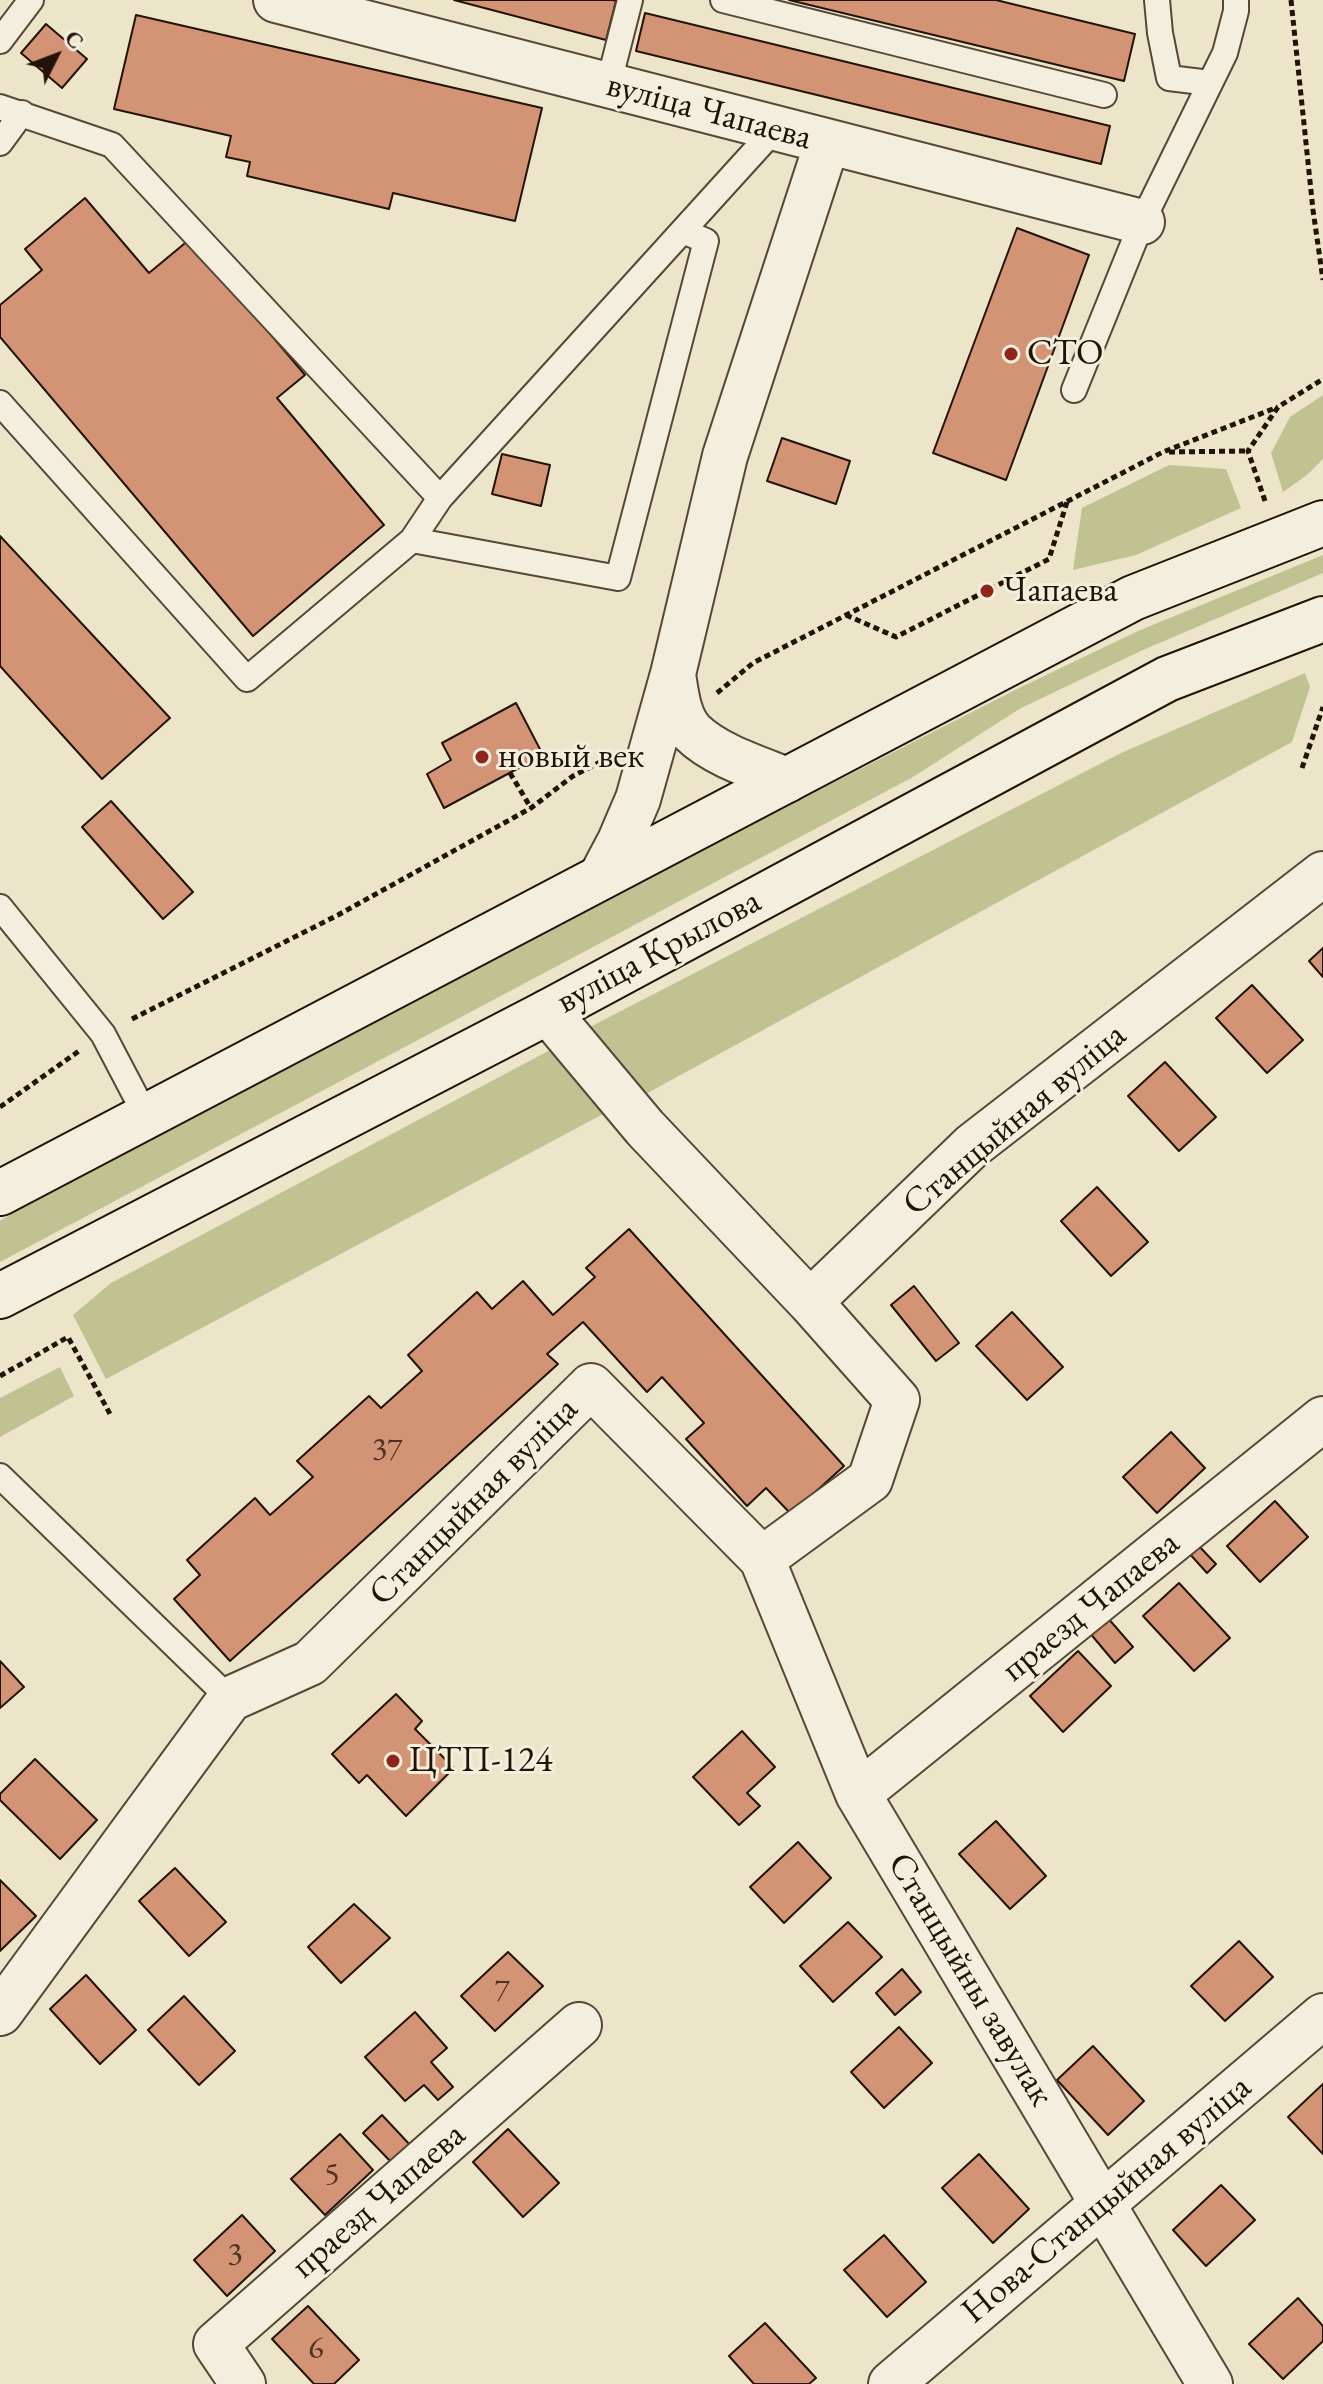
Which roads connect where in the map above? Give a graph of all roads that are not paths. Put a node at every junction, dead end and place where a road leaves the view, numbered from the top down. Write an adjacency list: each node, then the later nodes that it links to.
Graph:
1 (31, 0): 7 (lane)
2 (276, 0): 9 (street, вуліца Чапаева)
3 (630, 0): 9 (lane)
4 (723, 0): 10 (lane)
5 (1157, 0): 8 (lane)
6 (1236, 0): 8 (lane)
7 (0, 41)
8 (1210, 83): 15 (lane)
9 (608, 86): 12 (street, вуліца Чапаева)
10 (1104, 95)
11 (11, 110): 13 (lane); 19 (lane)
12 (775, 129): 14 (street, вуліца Чапаева); 16 (lane)
13 (0, 143)
14 (827, 143): 15 (street, вуліца Чапаева); 23 (street)
15 (1142, 222): 17 (lane)
16 (683, 231): 19 (lane); 21 (lane)
17 (1074, 390)
18 (0, 403): 21 (lane)
19 (440, 498): 21 (lane)
20 (1323, 523): 24 (street)
21 (412, 540)
22 (1323, 619): 28 (street, вуліца Крылова)
23 (673, 674): 24 (street); 26 (street)
24 (787, 780): 26 (street)
25 (1323, 874): 32 (street, Станцыйная вуліца)
26 (601, 877): 29 (street)
27 (0, 907): 29 (lane)
28 (548, 1012): 31 (street, вуліца Крылова); 32 (street)
29 (146, 1116): 30 (street)
30 (0, 1193)
31 (0, 1296)
32 (810, 1302): 35 (street)
33 (1323, 1419): 37 (street, праезд Чапаева)
34 (0, 1476): 36 (lane)
35 (762, 1559): 36 (street, Станцыйная вуліца); 37 (street, Станцыйны завулак)
36 (230, 1699): 38 (street, Станцыйная вуліца)
37 (858, 1794): 41 (street, Станцыйны завулак)
38 (0, 2013)
39 (1323, 2016): 41 (street, Нова-Станцыйная вуліца)
40 (579, 2025): 42 (street, праезд Чапаева)
41 (1104, 2203): 43 (street, Нова-Станцыйная вуліца); 44 (street, Станцыйны завулак)
42 (243, 2384)
43 (891, 2384)
44 (1210, 2384)

